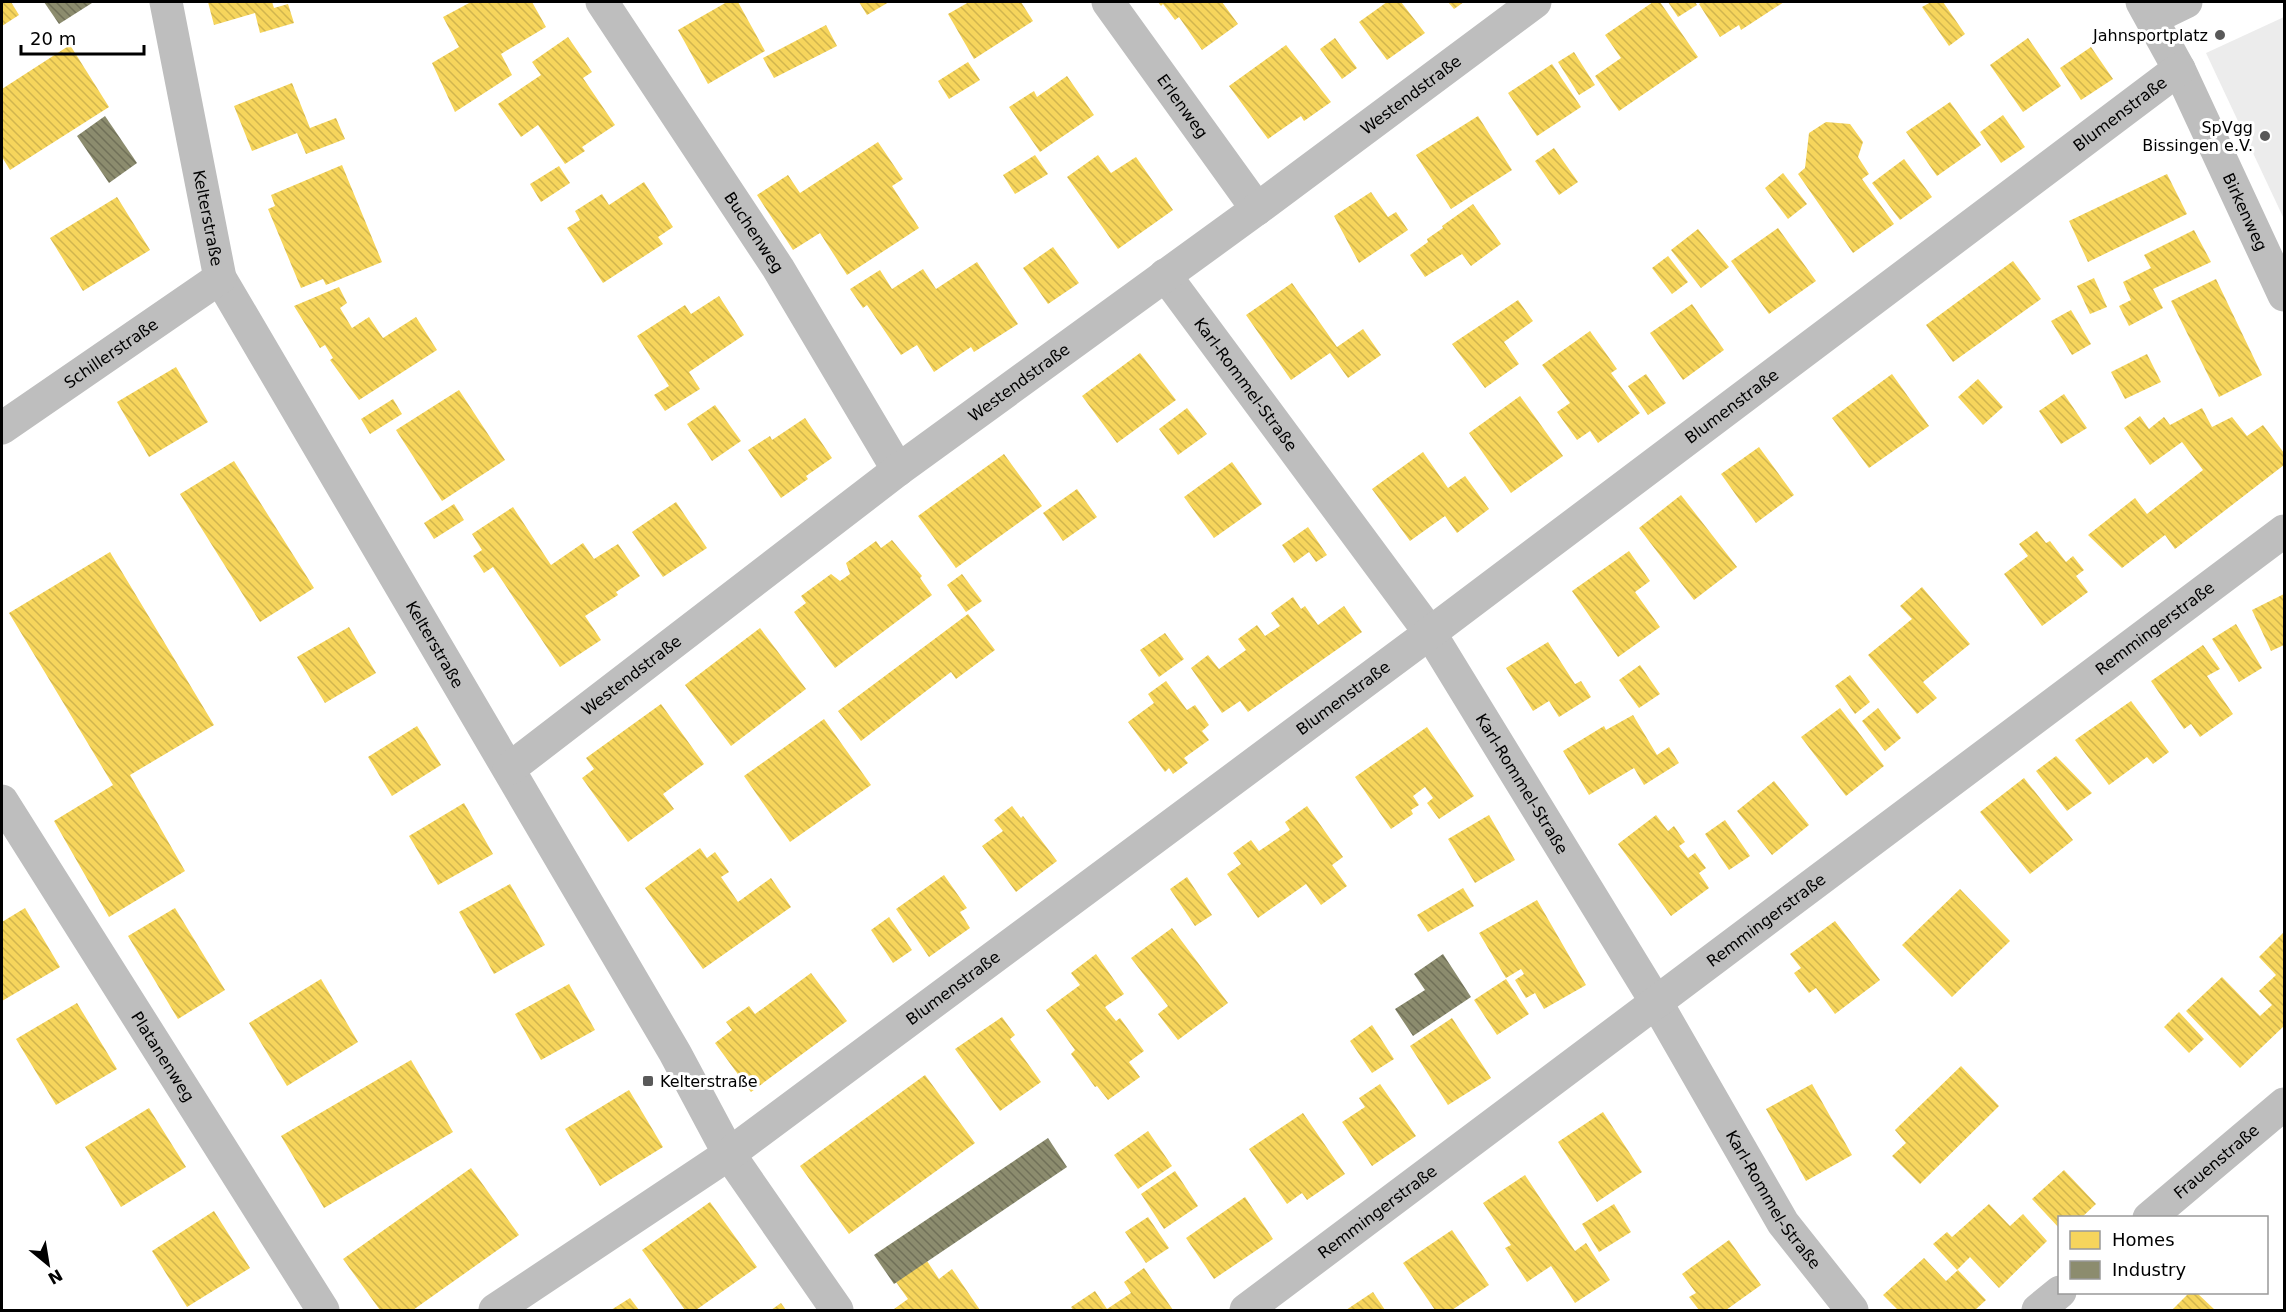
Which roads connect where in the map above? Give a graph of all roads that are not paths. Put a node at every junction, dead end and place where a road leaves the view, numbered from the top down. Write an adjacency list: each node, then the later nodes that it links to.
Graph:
1 (166, 2): 10 (street, Kelterstraße)
2 (602, 2): 13 (street, Buchenweg)
3 (1108, 2): 8 (street, Erlenweg)
4 (1535, 2): 8 (street, Westendstraße)
5 (2186, 2): 6 (street)
6 (2147, 10): 7 (street, Birkenweg)
7 (2179, 69): 11 (street, Birkenweg); 15 (street, Blumenstraße)
8 (1257, 209): 9 (street, Westendstraße)
9 (1165, 275): 13 (street, Westendstraße); 15 (street, Karl-Rommel-Straße)
10 (219, 278): 12 (street, Schillerstraße); 16 (street, Kelterstraße)
11 (2284, 295)
12 (2, 428)
13 (898, 470): 16 (street, Westendstraße)
14 (2284, 531): 18 (street, Remmingerstraße)
15 (1430, 633): 18 (street, Karl-Rommel-Straße); 20 (street, Blumenstraße)
16 (509, 769): 20 (street, Kelterstraße)
17 (2, 801): 23 (street, Platanenweg)
18 (1656, 1002): 26 (street, Remmingerstraße); 27 (street, Karl-Rommel-Straße)
19 (2284, 1104): 21 (street, Frauenstraße)
20 (729, 1154): 24 (street, Blumenstraße); 25 (street, Kelterstraße)
21 (2151, 1216)
22 (2058, 1294): 28 (street)
23 (323, 1311)
24 (495, 1311)
25 (837, 1311)
26 (1246, 1311)
27 (1852, 1311)
28 (2038, 1311)

